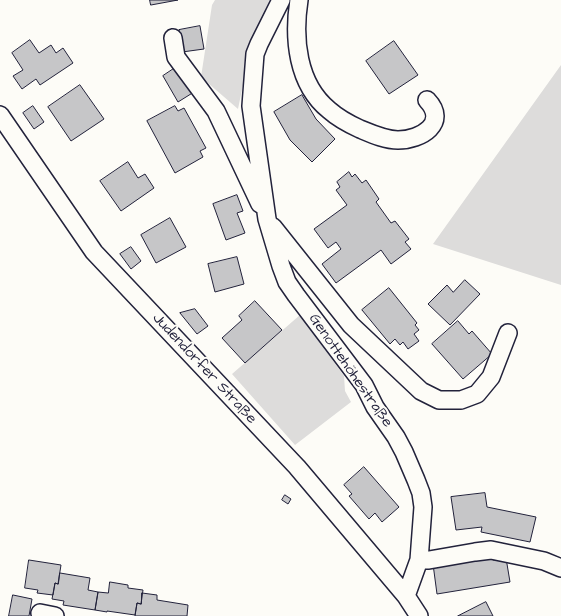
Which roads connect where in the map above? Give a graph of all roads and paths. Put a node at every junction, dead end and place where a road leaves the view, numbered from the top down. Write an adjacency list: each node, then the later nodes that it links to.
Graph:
1 (281, 0): 6 (street, Genottehöhestraße)
2 (298, 0): 4 (street)
3 (173, 38): 6 (street, Genottehöhestraße)
4 (427, 100)
5 (0, 115): 10 (street, Judendorfer Straße)
6 (267, 219): 7 (street, Genottehöhestraße); 8 (street, Genottehöhestraße)
7 (508, 333)
8 (419, 560): 9 (street); 10 (street, Genottehöhestraße)
9 (561, 568)
10 (406, 596): 11 (street, Judendorfer Straße)
11 (419, 616)

